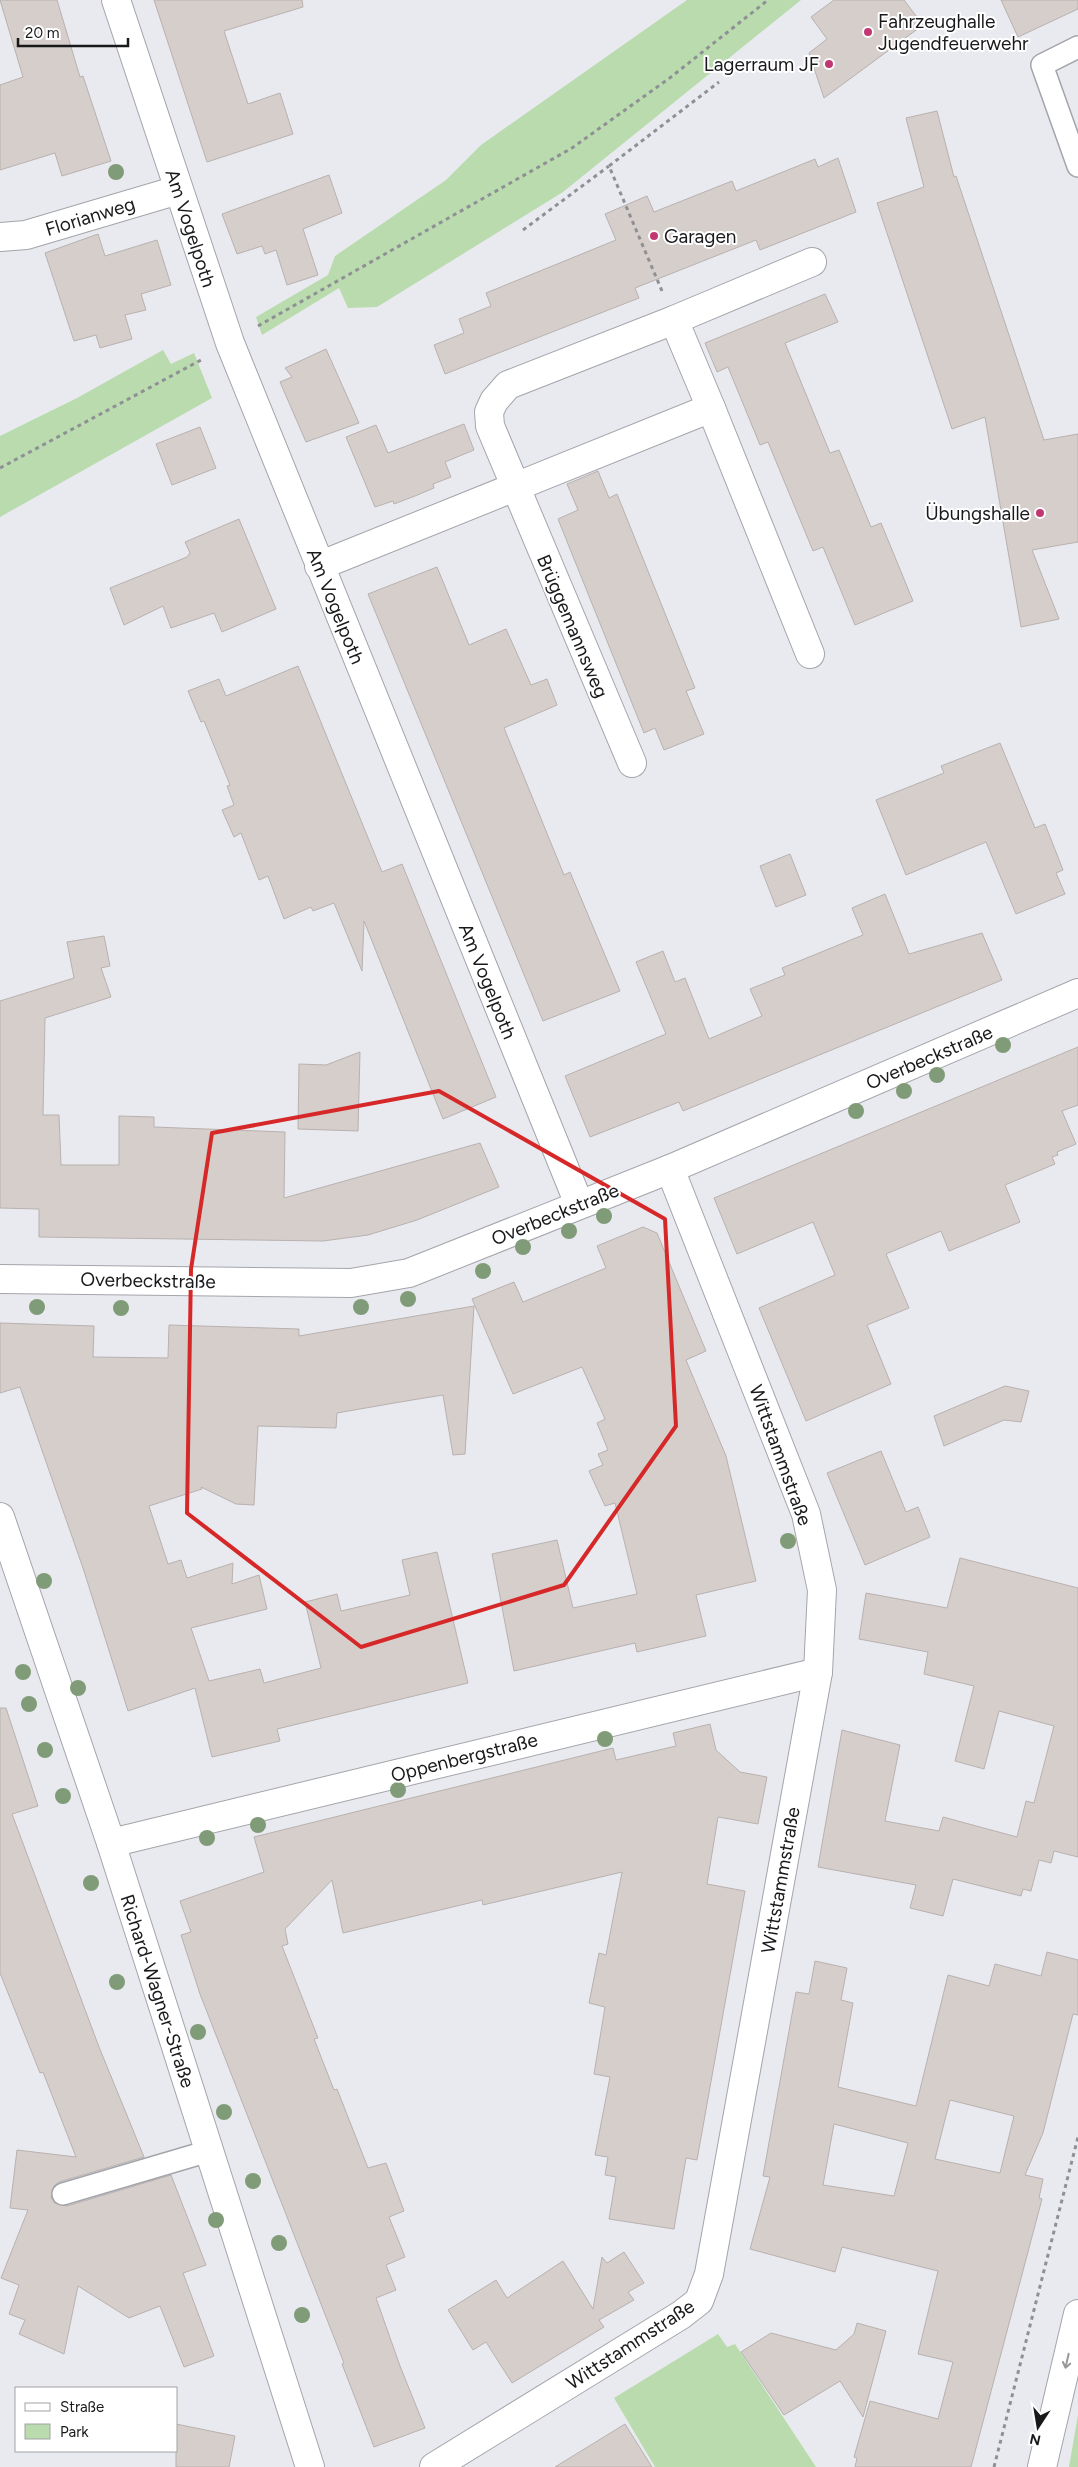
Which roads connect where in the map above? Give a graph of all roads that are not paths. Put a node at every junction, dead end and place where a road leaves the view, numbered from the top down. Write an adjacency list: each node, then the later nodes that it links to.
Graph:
1 (116, 0): 4 (street, Am Vogelpoth)
2 (1078, 47): 3 (lane)
3 (1078, 166)
4 (178, 190): 5 (street, Florianweg); 10 (street, Am Vogelpoth)
5 (0, 237)
6 (812, 262): 7 (street, Brüggemannsweg)
7 (674, 320): 8 (street); 9 (street, Brüggemannsweg)
8 (711, 408): 9 (street); 11 (street)
9 (514, 488): 10 (street); 12 (street, Brüggemannsweg)
10 (319, 566): 15 (street, Am Vogelpoth)
11 (810, 654)
12 (632, 763)
13 (1078, 993): 14 (street, Overbeckstraße)
14 (670, 1169): 15 (street, Overbeckstraße); 18 (street, Wittstammstraße)
15 (579, 1204): 16 (street, Overbeckstraße)
16 (0, 1279)
17 (0, 1517): 19 (street, Richard-Wagner-Straße)
18 (818, 1672): 19 (street, Oppenbergstraße); 24 (street, Wittstammstraße)
19 (111, 1843): 20 (street, Richard-Wagner-Straße)
20 (209, 2151): 21 (lane); 23 (street, Richard-Wagner-Straße)
21 (63, 2194)
22 (1078, 2314): 25 (street, one-way to 25)
23 (310, 2467)
24 (434, 2467)
25 (1042, 2467)

